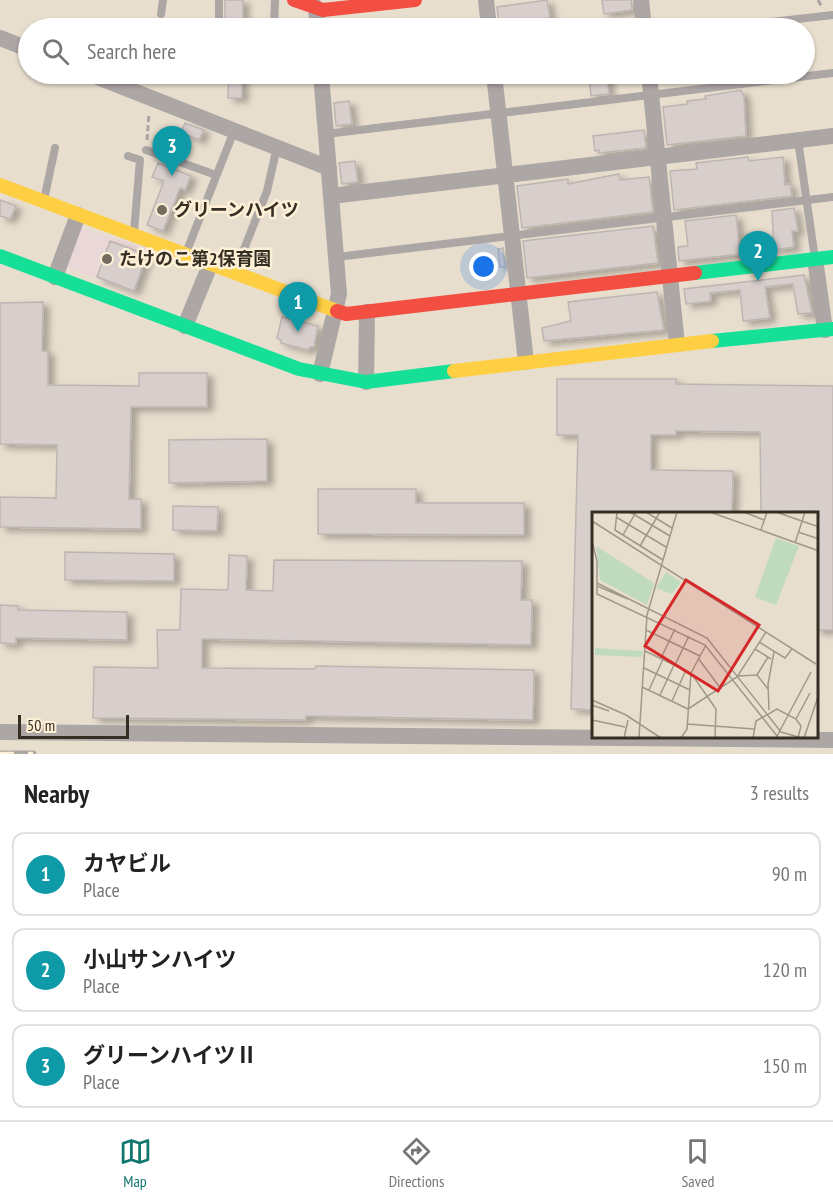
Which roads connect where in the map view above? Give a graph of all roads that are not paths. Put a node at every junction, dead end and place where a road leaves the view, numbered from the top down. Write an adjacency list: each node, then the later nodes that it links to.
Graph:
1 (163, 0): 10 (lane)
2 (219, 0): 12 (lane)
3 (275, 0): 13 (lane)
4 (294, 0): 9 (street)
5 (415, 0): 8 (street)
6 (486, 0): 14 (street)
7 (641, 0): 15 (street)
8 (371, 3): 9 (street)
9 (314, 5)
10 (161, 14)
11 (833, 15): 16 (lane)
12 (219, 18)
13 (274, 18)
14 (488, 18)
15 (643, 18)
16 (807, 18)
17 (0, 38): 18 (street)
18 (18, 46)
19 (833, 73): 20 (lane)
20 (815, 75)
21 (115, 84): 28 (street)
22 (326, 84): 29 (street)
23 (495, 84): 27 (street)
24 (650, 84): 26 (street)
25 (742, 84): 26 (lane)
26 (651, 95): 27 (lane); 36 (street)
27 (499, 113): 29 (lane); 39 (street)
28 (234, 131): 32 (street); 38 (lane)
29 (326, 134): 37 (street)
30 (833, 136): 31 (street)
31 (798, 140): 36 (street); 43 (lane)
32 (277, 147): 37 (street); 55 (lane)
33 (55, 148): 44 (lane)
34 (146, 150): 38 (lane)
35 (128, 156): 47 (lane)
36 (657, 157): 39 (street); 46 (street)
37 (329, 168): 41 (street)
38 (216, 175): 50 (lane)
39 (505, 176): 41 (street); 48 (street)
40 (0, 185): 44 (street)
41 (331, 195): 51 (street)
42 (833, 197): 43 (lane)
43 (806, 200): 46 (lane); 53 (lane)
44 (44, 202): 45 (street)
45 (78, 215): 47 (street); 57 (street)
46 (664, 218): 48 (lane); 56 (street)
47 (134, 236): 50 (street)
48 (512, 236): 51 (lane); 58 (street)
49 (0, 256): 57 (street)
50 (185, 256): 54 (street)
51 (337, 257): 59 (street)
52 (833, 257): 53 (street)
53 (815, 259): 56 (street); 62 (street)
54 (210, 265): 55 (street); 61 (street)
55 (234, 273): 59 (street)
56 (670, 276): 58 (street); 63 (street)
57 (55, 277): 61 (street)
58 (518, 294): 60 (street); 64 (street)
59 (334, 312): 60 (street); 65 (street)
60 (367, 312): 66 (street)
61 (185, 326): 65 (street)
62 (829, 330): 63 (street)
63 (677, 344): 64 (street)
64 (526, 362): 66 (street)
65 (320, 374): 66 (street)
66 (366, 382)
67 (0, 732): 68 (street)
68 (592, 738)
69 (729, 739): 70 (street)
70 (833, 740)

